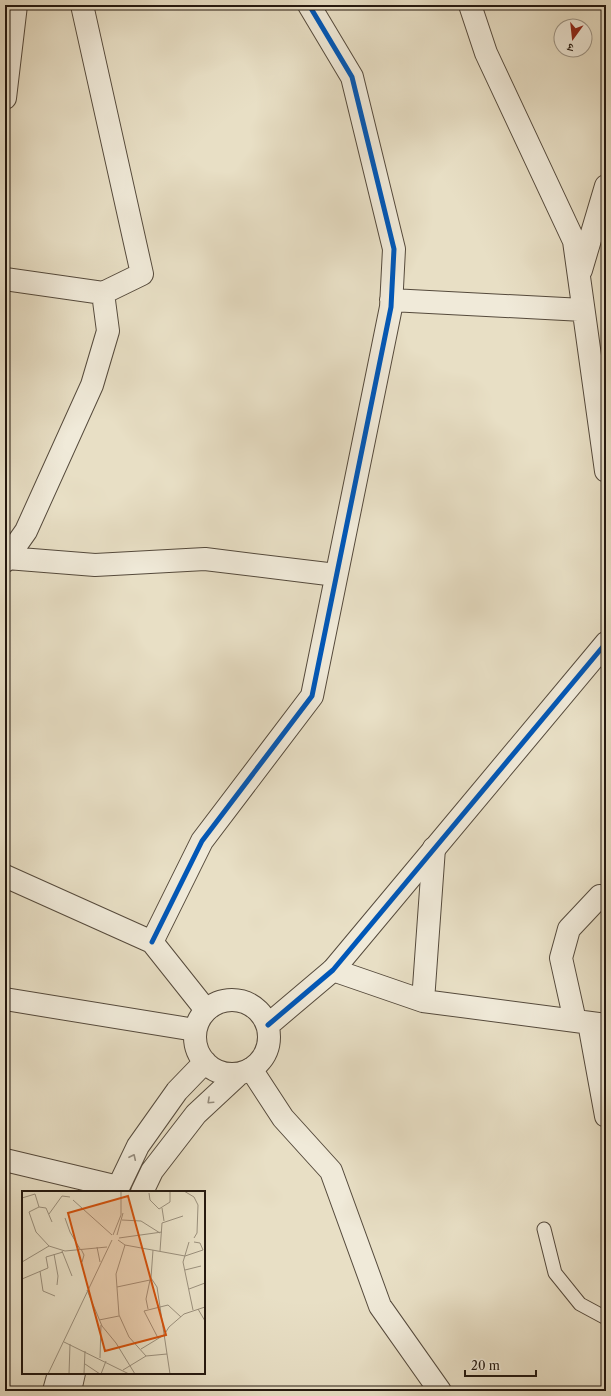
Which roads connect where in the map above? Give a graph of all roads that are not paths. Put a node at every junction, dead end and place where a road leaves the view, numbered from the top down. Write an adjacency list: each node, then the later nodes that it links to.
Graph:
1 (13, 5): 6 (street)
2 (16, 5): 7 (street)
3 (82, 5): 11 (street)
4 (309, 5): 12 (street)
5 (470, 5): 9 (street)
6 (5, 13)
7 (5, 98)
8 (606, 186): 9 (street)
9 (579, 277): 13 (street)
10 (5, 279): 11 (street)
11 (103, 293): 15 (street)
12 (391, 300): 13 (street); 16 (street)
13 (583, 310): 14 (street)
14 (606, 471)
15 (6, 559): 16 (street)
16 (336, 575): 21 (street)
17 (606, 642): 18 (street)
18 (434, 848): 22 (street); 24 (street)
19 (5, 876): 21 (street)
20 (600, 896): 26 (street)
21 (152, 942): 25 (street)
22 (333, 970): 24 (street); 27 (street)
23 (5, 999): 28 (street)
24 (423, 1001): 26 (street)
25 (206, 1010): 27 (street); 28 (street)
26 (590, 1023): 31 (street)
27 (268, 1025): 30 (street)
28 (196, 1030): 29 (street)
29 (205, 1062): 30 (street); 33 (street, one-way to 29)
30 (245, 1072): 34 (street, one-way to 34); 41 (street)
31 (606, 1116)
32 (5, 1160): 33 (street)
33 (117, 1190)
34 (142, 1191)
35 (544, 1229): 36 (lane)
36 (606, 1318)
37 (59, 1374): 39 (street)
38 (74, 1374): 40 (street)
39 (54, 1391)
40 (70, 1391)
41 (440, 1391)

